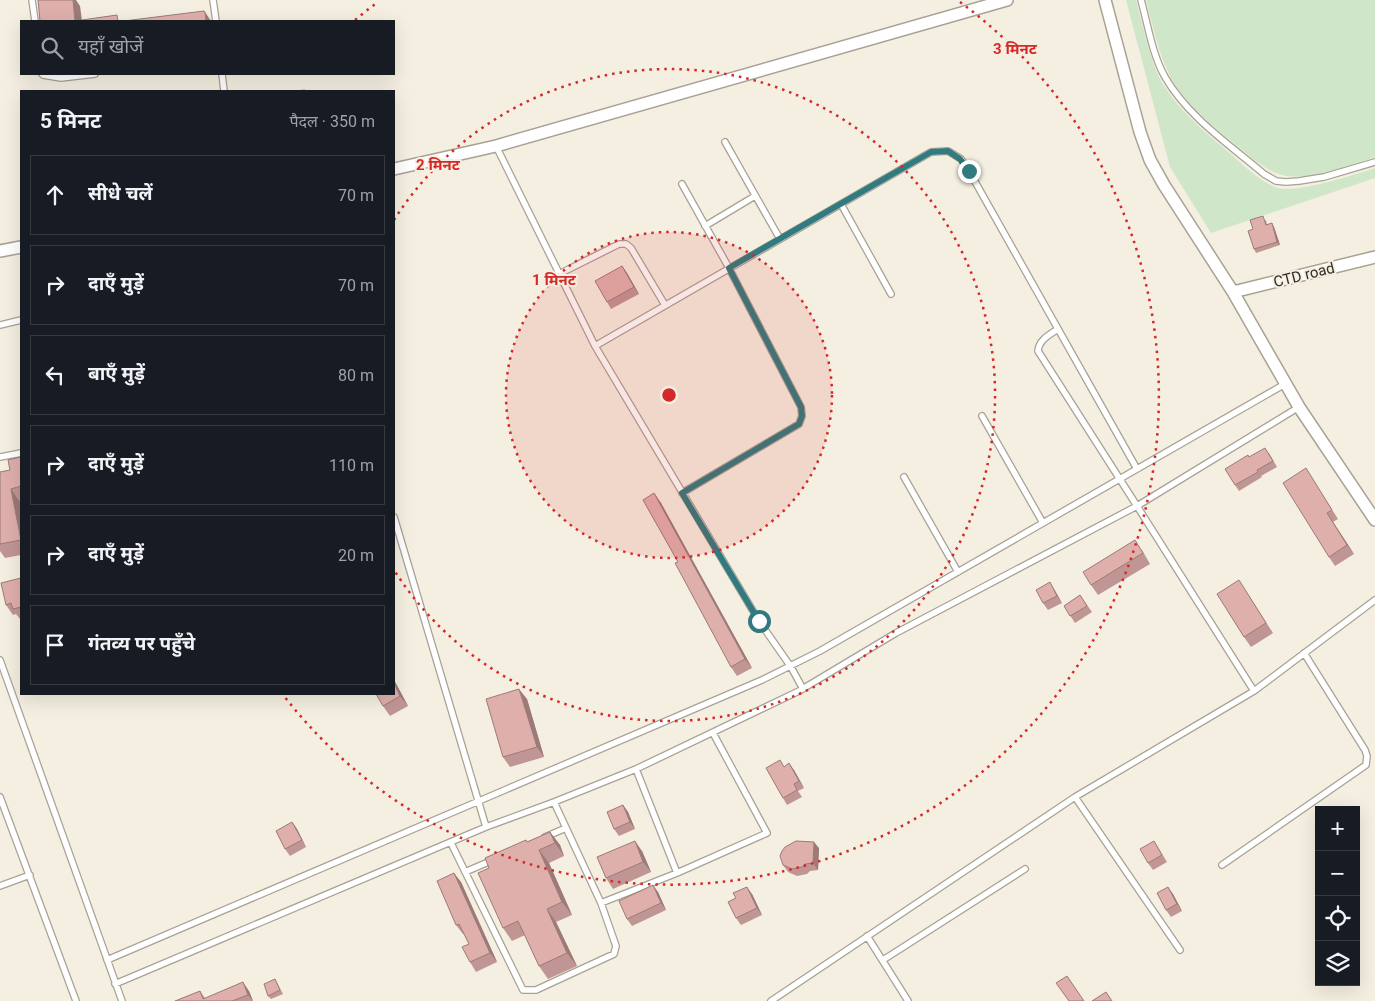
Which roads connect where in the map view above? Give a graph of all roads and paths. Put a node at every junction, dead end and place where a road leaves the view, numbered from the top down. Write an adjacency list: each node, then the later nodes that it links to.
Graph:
1 (32, 0): 6 (lane)
2 (213, 0): 7 (lane)
3 (1007, 0): 13 (street)
4 (1106, 0): 26 (street)
5 (1141, 0): 14 (lane)
6 (34, 20)
7 (216, 20)
8 (43, 75): 9 (lane)
9 (86, 75)
10 (222, 75): 11 (lane)
11 (224, 90)
12 (725, 142): 17 (lane)
13 (496, 146): 15 (street); 25 (lane)
14 (1375, 162)
15 (395, 169)
16 (682, 184): 19 (lane)
17 (755, 196): 19 (lane); 20 (lane)
18 (841, 204): 20 (lane); 27 (lane); 31 (lane)
19 (705, 226): 24 (lane)
20 (780, 239): 24 (lane)
21 (20, 247): 22 (street)
22 (0, 251)
23 (1375, 257): 26 (street, CTD road)
24 (729, 268): 28 (lane); 41 (lane)
25 (560, 274): 28 (lane); 32 (lane)
26 (1232, 292): 33 (street)
27 (891, 294)
28 (664, 306): 32 (lane)
29 (20, 320): 30 (lane)
30 (0, 325)
31 (1058, 329): 38 (lane); 40 (lane)
32 (595, 346): 41 (lane)
33 (1285, 384): 34 (street); 38 (lane)
34 (1298, 407): 42 (lane); 44 (street)
35 (982, 416): 45 (lane)
36 (20, 453): 37 (lane)
37 (0, 457)
38 (1137, 469): 40 (lane)
39 (904, 477): 46 (lane)
40 (1120, 479): 42 (lane); 45 (lane)
41 (682, 493): 50 (lane)
42 (1137, 506): 51 (lane); 52 (lane)
43 (395, 520): 57 (lane)
44 (1375, 520)
45 (1043, 523): 46 (lane)
46 (958, 572): 50 (lane)
47 (1375, 600): 48 (lane)
48 (1304, 653): 52 (lane); 64 (lane)
49 (0, 660): 73 (lane)
50 (791, 666): 51 (lane); 57 (lane)
51 (803, 689): 53 (lane)
52 (1254, 691): 56 (lane)
53 (713, 733): 54 (lane); 67 (lane)
54 (636, 769): 58 (lane); 67 (lane)
55 (0, 797): 68 (lane)
56 (1075, 797): 71 (lane); 72 (lane)
57 (478, 801): 59 (lane); 73 (lane)
58 (554, 802): 59 (lane); 60 (lane)
59 (486, 827): 62 (lane)
60 (566, 828): 61 (lane); 70 (lane)
61 (539, 840)
62 (451, 843): 66 (lane); 75 (lane)
63 (502, 856): 66 (lane)
64 (1222, 865)
65 (1025, 869): 74 (lane)
66 (465, 872): 70 (lane)
67 (678, 873): 70 (lane)
68 (30, 875): 69 (lane); 76 (lane)
69 (0, 886)
70 (601, 903)
71 (867, 936): 74 (lane); 78 (lane)
72 (1180, 950)
73 (107, 960): 75 (lane)
74 (882, 960): 79 (lane)
75 (115, 984): 77 (lane)
76 (76, 1001)
77 (122, 1001)
78 (771, 1001)
79 (908, 1001)

